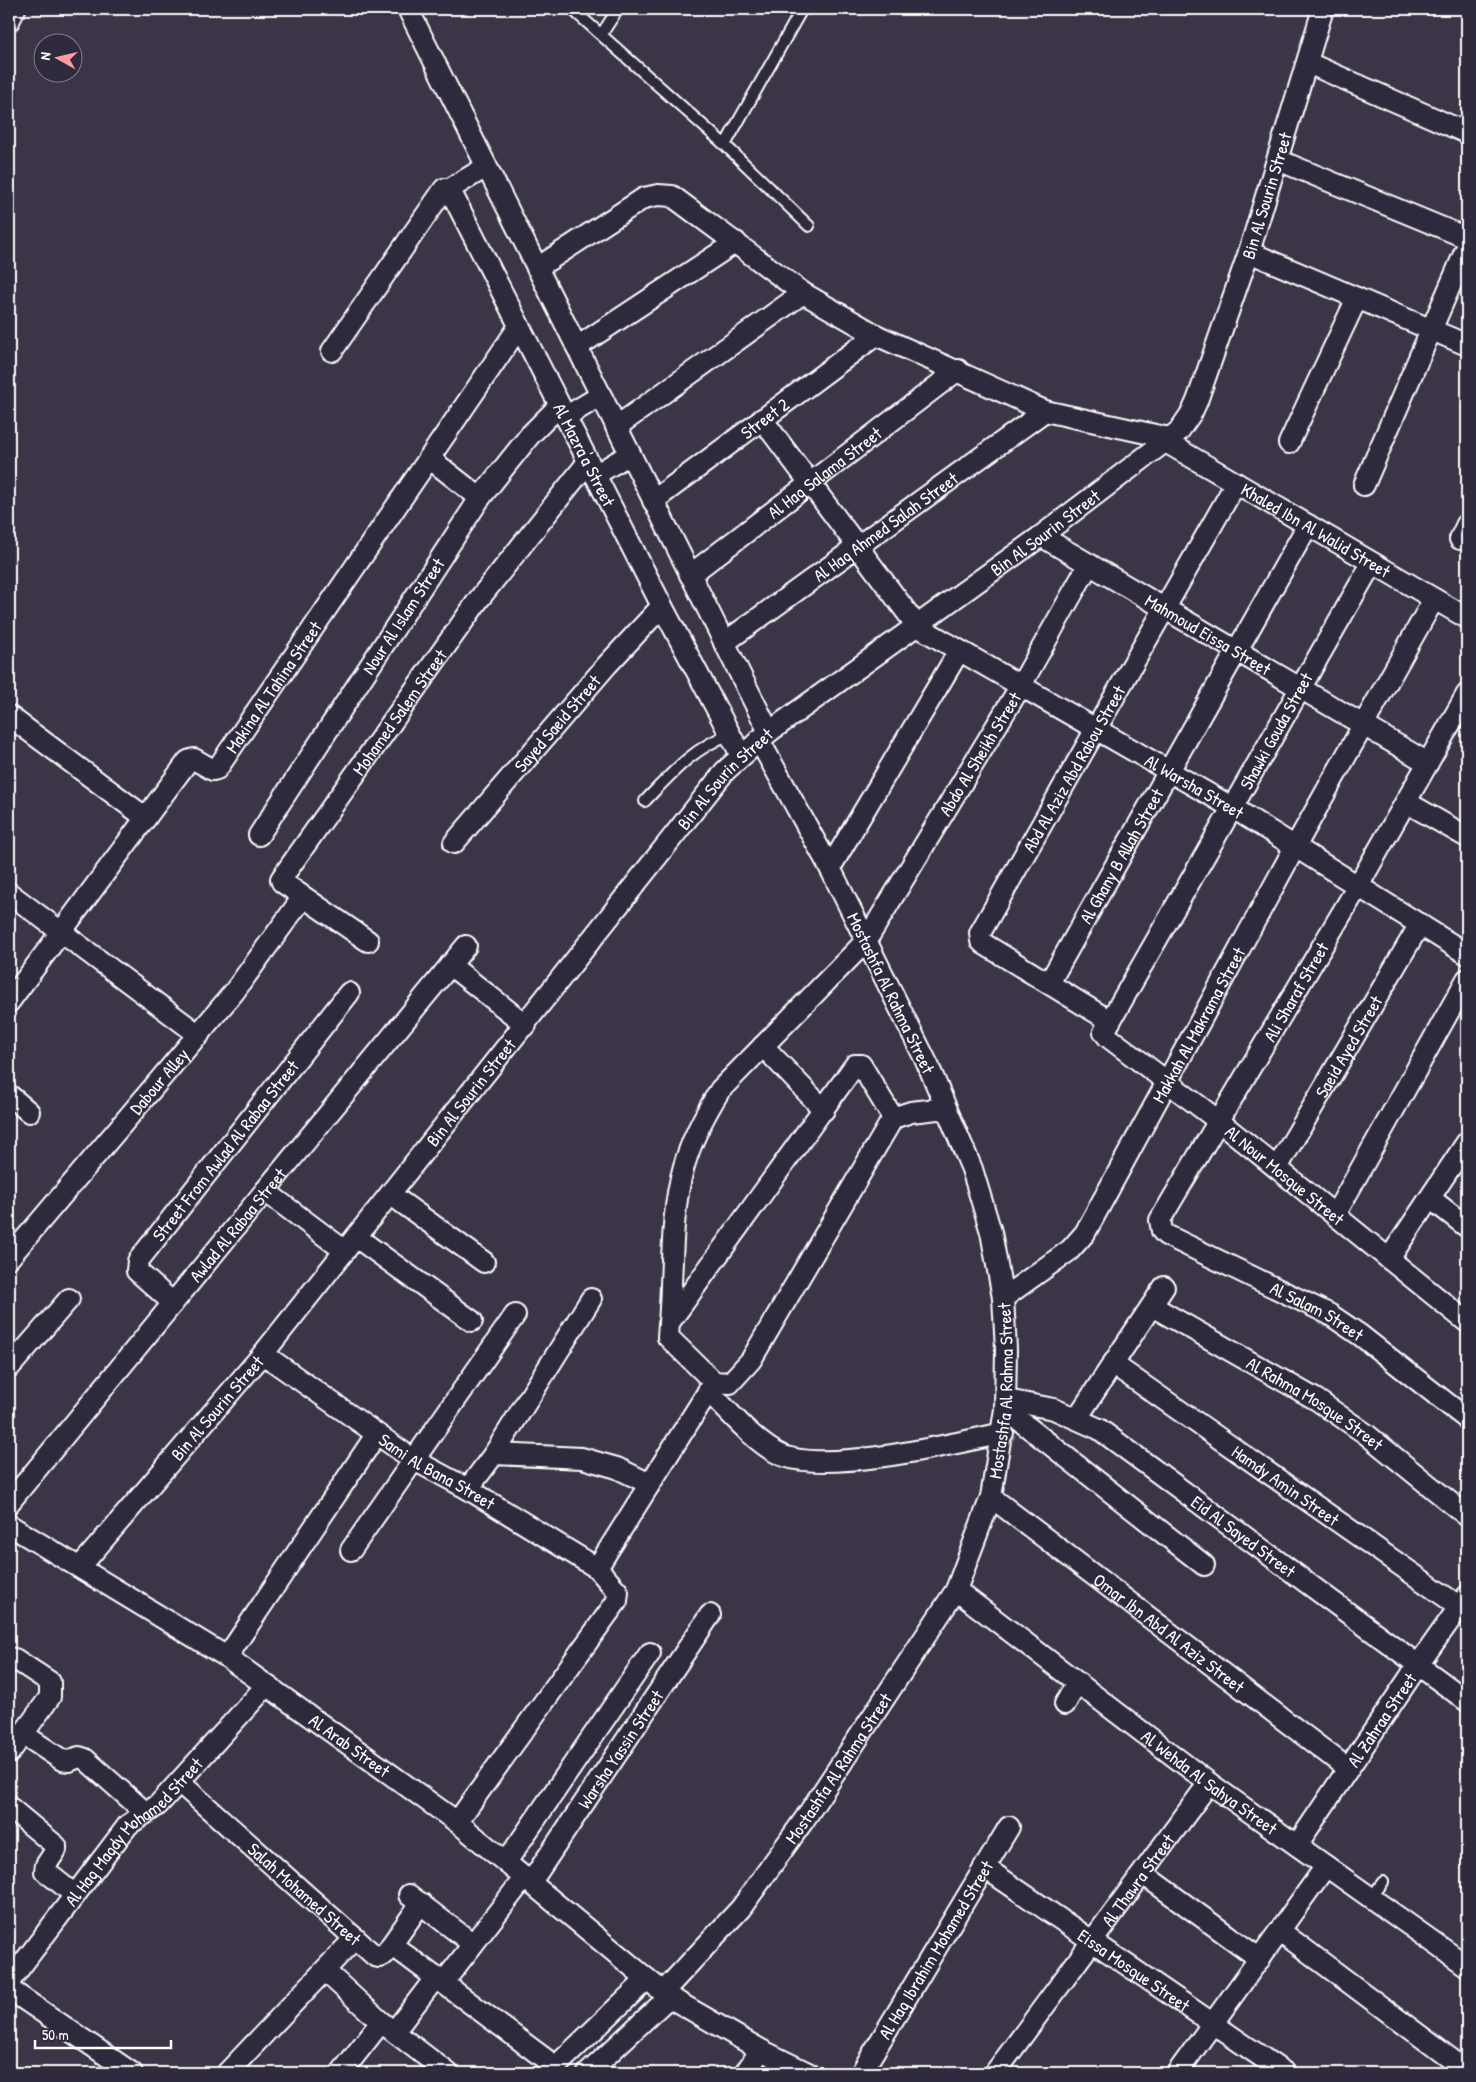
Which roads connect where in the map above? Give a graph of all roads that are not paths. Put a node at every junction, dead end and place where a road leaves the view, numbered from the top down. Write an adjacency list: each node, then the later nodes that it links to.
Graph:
1 (15, 9): 7 (street)
2 (408, 9): 13 (street)
3 (572, 9): 8 (lane)
4 (618, 9): 8 (lane)
5 (802, 9): 11 (lane)
6 (1323, 9): 9 (street, Bin Al Sourin Street)
7 (9, 21)
8 (601, 34): 11 (lane)
9 (1308, 63): 10 (street); 12 (street, Bin Al Sourin Street)
10 (1467, 133)
11 (725, 145): 15 (lane)
12 (1278, 160): 16 (street); 19 (street, Bin Al Sourin Street)
13 (486, 167): 14 (street); 20 (street)
14 (451, 189): 23 (street, Al Mazra'a Street); 28 (street)
15 (808, 226)
16 (1467, 238)
17 (736, 242): 20 (street, Khaled Ibn Al Walid Street); 21 (street, Khaled Ibn Al Walid Street); 27 (street)
18 (1467, 246): 24 (street)
19 (1249, 252): 22 (street); 35 (street, Bin Al Sourin Street)
20 (537, 268): 27 (street)
21 (803, 292): 25 (street, Khaled Ibn Al Walid Street); 34 (street)
22 (1356, 298): 24 (street); 36 (street)
23 (518, 328): 32 (street, Al Mazra'a Street); 38 (street, Makina Al Tahina Street)
24 (1431, 330): 26 (street); 42 (street)
25 (876, 335): 29 (street, Khaled Ibn Al Walid Street); 33 (street, Street 2)
26 (1467, 345)
27 (576, 347): 30 (street)
28 (332, 351)
29 (958, 370): 31 (street, Khaled Ibn Al Walid Street); 41 (street, Al Hag Salama Street)
30 (600, 396): 32 (street, Nour Al Islam Street); 34 (street)
31 (1045, 410): 35 (street, Khaled Ibn Al Walid Street); 47 (street, Al Hag Ahmed Salah Street)
32 (562, 412): 39 (street, Al Mazra'a Street); 43 (street, Nour Al Islam Street)
33 (762, 419): 41 (street); 44 (street, Street 2)
34 (616, 427): 37 (street)
35 (1167, 440): 40 (street, Khaled Ibn Al Walid Street); 46 (street, Bin Al Sourin Street)
36 (1289, 443)
37 (630, 454): 39 (street); 44 (street)
38 (429, 458): 43 (street); 74 (street, Makina Al Tahina Street)
39 (592, 469): 52 (street, Al Mazra'a Street); 82 (street, Mohamed Salem Street)
40 (1236, 483): 45 (street, Khaled Ibn Al Walid Street); 53 (street, Abd Al Aziz Abd Rabou Street)
41 (811, 484): 47 (street); 50 (street, Al Hag Salama Street)
42 (1364, 485)
43 (480, 498): 75 (street, Nour Al Islam Street)
44 (653, 501): 50 (street)
45 (1308, 525): 48 (street, Khaled Ibn Al Walid Street); 58 (street, Al Ghany B Allah Street)
46 (1041, 536): 49 (street, Mahmoud Eissa Street); 55 (street, Bin Al Sourin Street)
47 (857, 547): 55 (street); 56 (street, Al Hag Ahmed Salah Street)
48 (1372, 563): 51 (street, Khaled Ibn Al Walid Street); 60 (street, Shawki Gouda Street)
49 (1089, 564): 53 (street, Mahmoud Eissa Street); 59 (street, Abdo Al Sheikh Street)
50 (690, 575): 56 (street)
51 (1434, 599): 54 (street, Khaled Ibn Al Walid Street); 63 (street, Makkah Al Makrama Street)
52 (662, 606): 66 (street, Al Mazra'a Street); 77 (street, Sayed Saeid Street)
53 (1164, 608): 58 (street, Mahmoud Eissa Street); 65 (street, Abd Al Aziz Abd Rabou Street)
54 (1467, 618)
55 (917, 626): 57 (street, Al Warsha Street); 67 (street, Bin Al Sourin Street)
56 (724, 643): 67 (street)
57 (959, 651): 59 (street, Al Warsha Street); 79 (street)
58 (1238, 651): 60 (street, Mahmoud Eissa Street); 70 (street, Al Ghany B Allah Street)
59 (1020, 687): 65 (street, Al Warsha Street); 87 (street, Abdo Al Sheikh Street)
60 (1300, 688): 63 (street, Mahmoud Eissa Street); 73 (street, Shawki Gouda Street)
61 (1467, 694): 64 (street, Ali Sharaf Street)
62 (9, 716): 74 (street)
63 (1364, 724): 69 (street, Mahmoud Eissa Street); 78 (street, Makkah Al Makrama Street)
64 (1460, 724): 69 (street, Ali Sharaf Street)
65 (1096, 730): 70 (street, Al Warsha Street); 84 (street, Abd Al Aziz Abd Rabou Street)
66 (730, 734): 68 (street, Al Mazra'a Street); 71 (lane)
67 (764, 736): 68 (street, Bin Al Sourin Street); 79 (street, Mostashfa Al Rahma Street)
68 (742, 755): 95 (street, Bin Al Sourin Street)
69 (1428, 763): 72 (street, Ali Sharaf Street)
70 (1168, 771): 73 (street, Al Warsha Street); 92 (street, Al Ghany B Allah Street)
71 (645, 801)
72 (1406, 802): 76 (street); 80 (street, Ali Sharaf Street)
73 (1232, 808): 78 (street, Al Warsha Street); 96 (street, Shawki Gouda Street)
74 (146, 818): 85 (street, Makina Al Tahina Street)
75 (259, 835)
76 (1467, 837)
77 (454, 843)
78 (1295, 847): 80 (street, Al Warsha Street); 99 (street, Makkah Al Makrama Street)
79 (830, 868): 87 (street, Mostashfa Al Rahma Street)
80 (1358, 886): 83 (street, Al Warsha Street); 105 (street, Ali Sharaf Street)
81 (9, 893): 85 (street)
82 (303, 897): 86 (street, Mohamed Salem Street); 97 (street, Dabour Alley)
83 (1420, 924): 89 (street, Al Warsha Street); 107 (street, Saeid Ayed Street)
84 (983, 929): 92 (street, Al Nour Mosque Street)
85 (61, 932): 94 (street, Makina Al Tahina Street); 97 (street)
86 (368, 941)
87 (866, 941): 98 (street, Abdo Al Sheikh Street); 101 (street, Mostashfa Al Rahma Street)
88 (466, 946): 90 (street, Awlad Al Rabaa Street)
89 (1467, 954)
90 (450, 965): 95 (street); 108 (street, Awlad Al Rabaa Street)
91 (1467, 979): 111 (street)
92 (1049, 983): 96 (street, Al Nour Mosque Street)
93 (349, 993): 122 (street, Street From Awlad Al Rabaa Street)
94 (9, 1002)
95 (526, 1025): 109 (street, Bin Al Sourin Street)
96 (1108, 1025): 99 (street, Al Nour Mosque Street)
97 (199, 1035): 115 (street, Dabour Alley)
98 (764, 1046): 102 (street); 127 (street, Abdo Al Sheikh Street)
99 (1168, 1082): 105 (street, Al Nour Mosque Street); 119 (street, Makkah Al Makrama Street)
100 (9, 1095): 103 (street)
101 (946, 1108): 104 (street); 119 (street, Mostashfa Al Rahma Street)
102 (824, 1110): 104 (street); 127 (street)
103 (29, 1112)
104 (893, 1118): 131 (street)
105 (1220, 1122): 107 (street, Al Nour Mosque Street); 112 (street, Ali Sharaf Street)
106 (1467, 1142): 110 (street)
107 (1277, 1168): 111 (street, Al Nour Mosque Street)
108 (265, 1191): 114 (street); 122 (street, Awlad Al Rabaa Street)
109 (390, 1194): 114 (street, Bin Al Sourin Street); 117 (street)
110 (1430, 1198): 113 (street); 116 (street)
111 (1335, 1215): 116 (street, Al Nour Mosque Street)
112 (1160, 1220): 134 (street, Al Salam Street)
113 (1467, 1227)
114 (351, 1244): 125 (street); 128 (street, Bin Al Sourin Street)
115 (9, 1258)
116 (1389, 1259): 126 (street, Al Nour Mosque Street)
117 (484, 1262)
118 (1164, 1287): 123 (street)
119 (1003, 1298): 132 (street, Mostashfa Al Rahma Street)
120 (69, 1300): 130 (street)
121 (591, 1300): 137 (street)
122 (172, 1303): 142 (street, Awlad Al Rabaa Street)
123 (1152, 1306): 129 (street); 143 (street, Al Rahma Mosque Street)
124 (515, 1315): 138 (street)
125 (472, 1321)
126 (1467, 1322)
127 (669, 1323): 131 (street)
128 (263, 1354): 136 (street, Sami Al Bana Street); 147 (street, Bin Al Sourin Street)
129 (1113, 1364): 133 (street); 150 (street, Hamdy Amin Street)
130 (9, 1368)
131 (711, 1386): 135 (street); 139 (street)
132 (1006, 1405): 133 (street, Eid Al Sayed Street); 135 (street, Mostashfa Al Rahma Street); 146 (street)
133 (1077, 1418): 155 (street, Eid Al Sayed Street)
134 (1467, 1419)
135 (1003, 1433): 141 (street, Mostashfa Al Rahma Street)
136 (376, 1435): 138 (street, Sami Al Bana Street); 153 (street)
137 (494, 1454): 139 (street); 140 (street)
138 (414, 1460): 140 (street, Sami Al Bana Street); 145 (street)
139 (650, 1484): 148 (street)
140 (468, 1489): 148 (street, Sami Al Bana Street)
141 (991, 1497): 149 (street, Mostashfa Al Rahma Street); 162 (street, Omar Ibn Abd Al Aziz Street)
142 (9, 1503)
143 (1467, 1516)
144 (9, 1525): 147 (street, Al Arab Street)
145 (351, 1550)
146 (1204, 1565)
147 (80, 1567): 153 (street, Al Arab Street)
148 (597, 1568): 167 (street, Sami Al Bana Street)
149 (956, 1590): 156 (street, Al Wehda Al Sahya Street); 190 (street, Mostashfa Al Rahma Street)
150 (1465, 1601): 155 (street, Al Zahraa Street)
151 (710, 1615): 174 (street, Warsha Yassin Street)
152 (650, 1653): 170 (street)
153 (227, 1657): 157 (street, Al Arab Street)
154 (9, 1658): 160 (street)
155 (1418, 1665): 158 (street, Eid Al Sayed Street); 162 (street, Al Zahraa Street)
156 (1077, 1683): 159 (street); 164 (street, Al Wehda Al Sahya Street)
157 (266, 1686): 163 (street, Al Hag Magdy Mohamed Street); 167 (street, Al Arab Street)
158 (1467, 1701)
159 (1065, 1704)
160 (23, 1734): 161 (street); 166 (street)
161 (9, 1753)
162 (1347, 1768): 169 (street, Al Zahraa Street)
163 (179, 1782): 166 (street, Al Hag Magdy Mohamed Street); 179 (street, Salah Mohamed Street)
164 (1209, 1783): 169 (street, Al Wehda Al Sahya Street); 173 (street, Al Thawra Street)
165 (9, 1807): 176 (street)
166 (146, 1813): 176 (street, Al Hag Magdy Mohamed Street)
167 (457, 1822): 170 (street, Al Arab Street)
168 (1008, 1827): 172 (street, Al Hag Ibrahim Mohamed Street)
169 (1297, 1845): 171 (street, Al Wehda Al Sahya Street)
170 (506, 1862): 174 (street, Al Arab Street)
171 (1326, 1866): 177 (street, Al Wehda Al Sahya Street); 178 (street)
172 (984, 1867): 180 (street, Eissa Mosque Street); 203 (street, Al Hag Ibrahim Mohamed Street)
173 (1143, 1874): 180 (street, Al Thawra Street); 183 (street)
174 (528, 1880): 181 (street, Warsha Yassin Street); 186 (street, Al Arab Street)
175 (1383, 1882): 177 (lane)
176 (75, 1895): 188 (street, Al Hag Magdy Mohamed Street)
177 (1371, 1898): 184 (street, Al Wehda Al Sahya Street)
178 (1280, 1931): 183 (street); 196 (street)
179 (355, 1938): 182 (street, Salah Mohamed Street); 185 (street)
180 (1093, 1942): 191 (street, Eissa Mosque Street); 204 (street, Al Thawra Street)
181 (473, 1944): 182 (street); 187 (street, Warsha Yassin Street)
182 (392, 1945): 187 (street)
183 (1260, 1959): 191 (street)
184 (1467, 1966)
185 (325, 1971): 192 (street); 198 (street)
186 (647, 1979): 190 (street, Al Arab Street); 194 (street)
187 (439, 1980): 192 (street, Warsha Yassin Street); 194 (street)
188 (9, 1982)
189 (9, 1989): 197 (street)
190 (666, 1994): 193 (street, Al Arab Street); 200 (street, Mostashfa Al Rahma Street)
191 (1213, 2024): 205 (street); 206 (street, Eissa Mosque Street)
192 (387, 2027): 195 (street); 199 (street, Warsha Yassin Street)
193 (761, 2050): 201 (street); 202 (street, Al Arab Street)
194 (553, 2070)
195 (441, 2071)
196 (1467, 2071)
197 (132, 2073)
198 (227, 2073)
199 (341, 2073)
200 (588, 2073)
201 (745, 2073)
202 (808, 2073)
203 (861, 2073)
204 (995, 2073)
205 (1177, 2073)
206 (1285, 2073)

